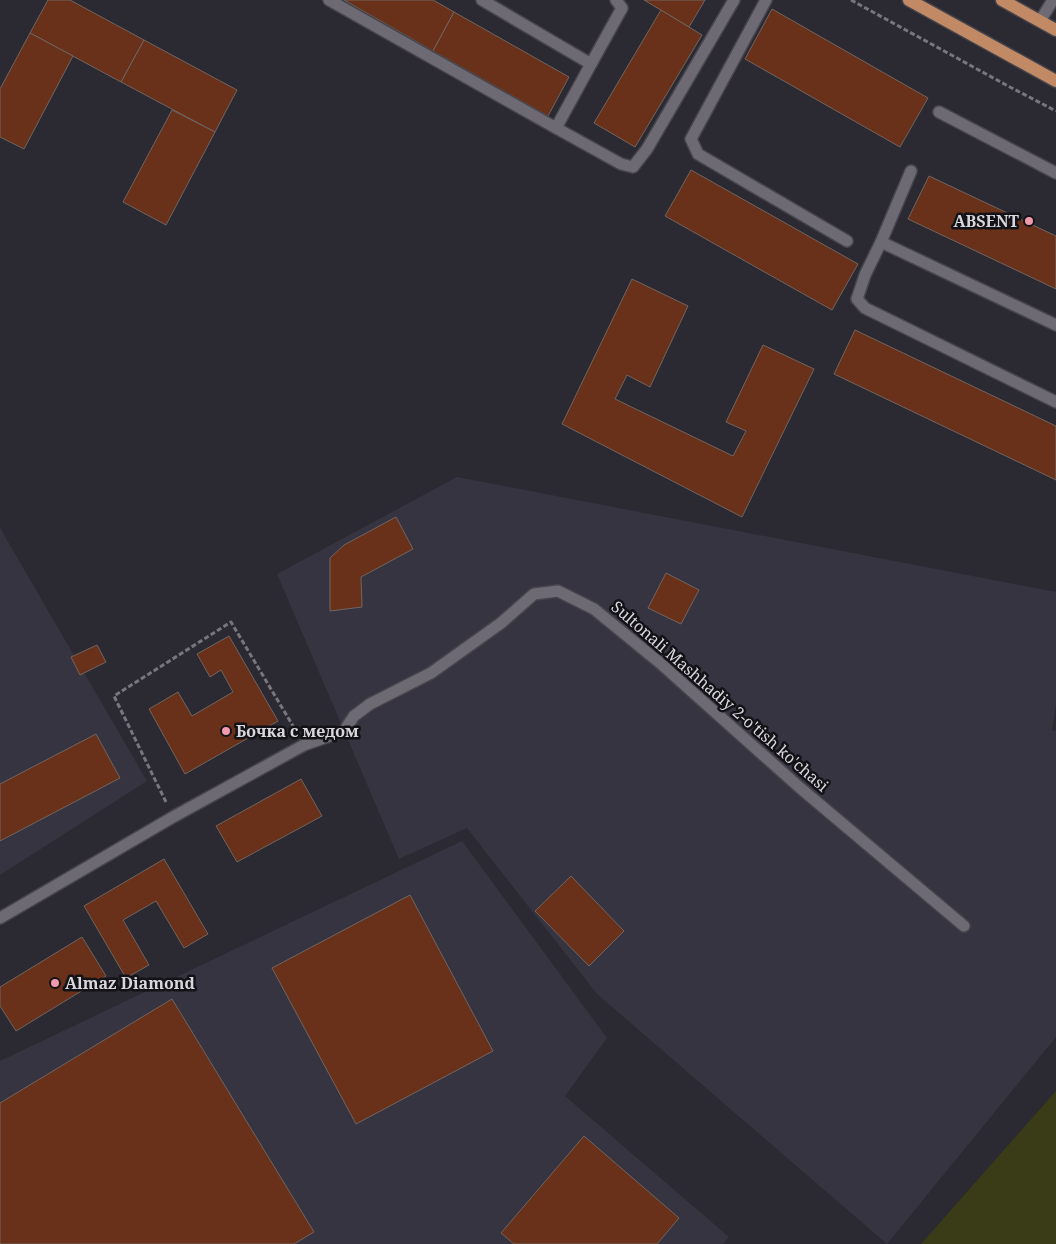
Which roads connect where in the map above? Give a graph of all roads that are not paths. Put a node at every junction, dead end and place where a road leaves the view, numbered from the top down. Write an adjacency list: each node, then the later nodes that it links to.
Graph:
1 (329, 0): 14 (lane)
2 (482, 0): 11 (lane)
3 (616, 0): 11 (lane)
4 (734, 0): 14 (lane)
5 (766, 0): 17 (lane)
6 (909, 0): 12 (main road)
7 (1002, 0): 9 (main road)
8 (1053, 0): 9 (lane)
9 (1040, 21): 10 (main road)
10 (1056, 30)
11 (592, 64): 14 (lane)
12 (1056, 81)
13 (939, 112): 16 (lane)
14 (556, 128)
15 (911, 171): 18 (lane)
16 (1056, 173)
17 (847, 241)
18 (881, 242): 19 (lane); 20 (lane)
19 (1056, 326)
20 (1056, 402)
21 (0, 918): 22 (lane, Sultonali Mashhadiy 2-o'tish ko'chasi)
22 (964, 926)

